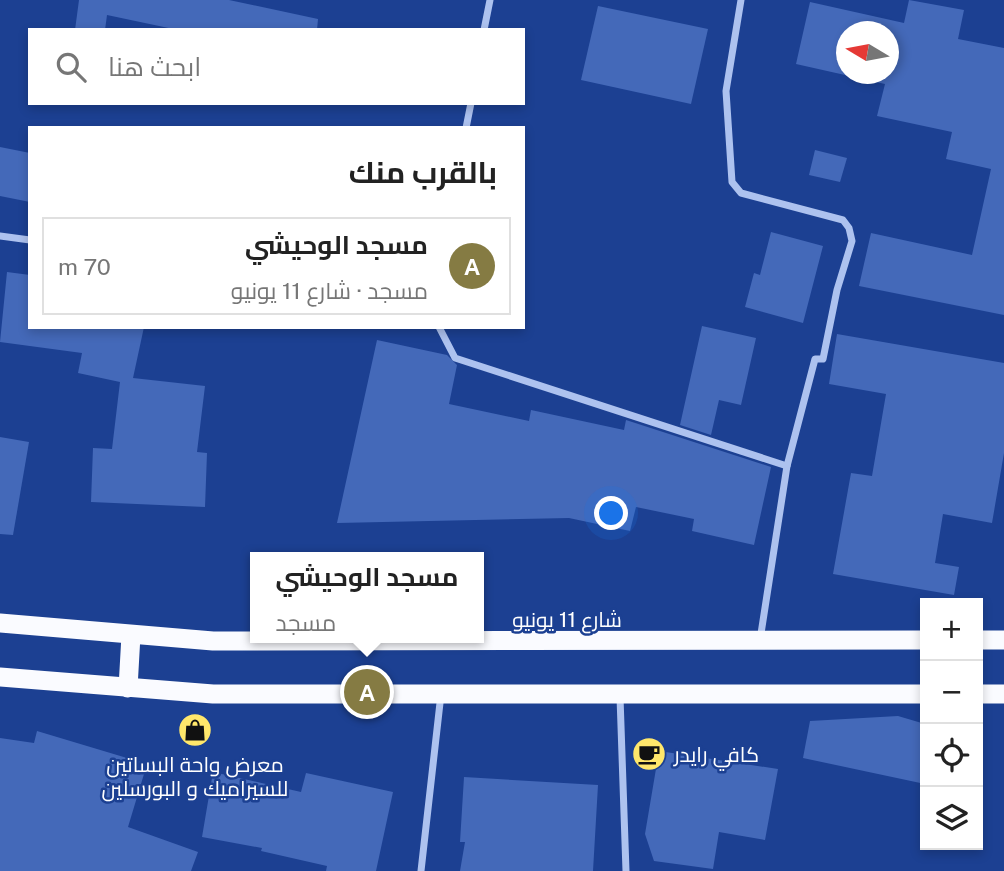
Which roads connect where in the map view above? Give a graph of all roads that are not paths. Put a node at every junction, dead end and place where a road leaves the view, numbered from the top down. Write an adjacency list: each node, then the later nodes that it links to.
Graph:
1 (490, 0): 3 (street)
2 (741, 0): 9 (street)
3 (484, 28)
4 (471, 105): 5 (street)
5 (466, 126)
6 (0, 236): 7 (street)
7 (28, 240)
8 (440, 329): 9 (street)
9 (787, 466): 16 (street)
10 (0, 623): 11 (highway, شارع 11 يونيو)
11 (131, 635): 15 (highway, شارع 11 يونيو); 19 (highway)
12 (920, 640): 16 (highway, شارع 11 يونيو)
13 (983, 640): 14 (highway)
14 (1004, 640)
15 (250, 641)
16 (760, 641): 17 (highway, شارع 11 يونيو)
17 (484, 642)
18 (0, 677): 19 (highway)
19 (128, 688): 20 (highway)
20 (441, 692): 21 (highway); 25 (street)
21 (620, 693): 22 (highway); 26 (street)
22 (920, 694)
23 (983, 694): 24 (highway)
24 (1004, 694)
25 (421, 871)
26 (626, 871)

